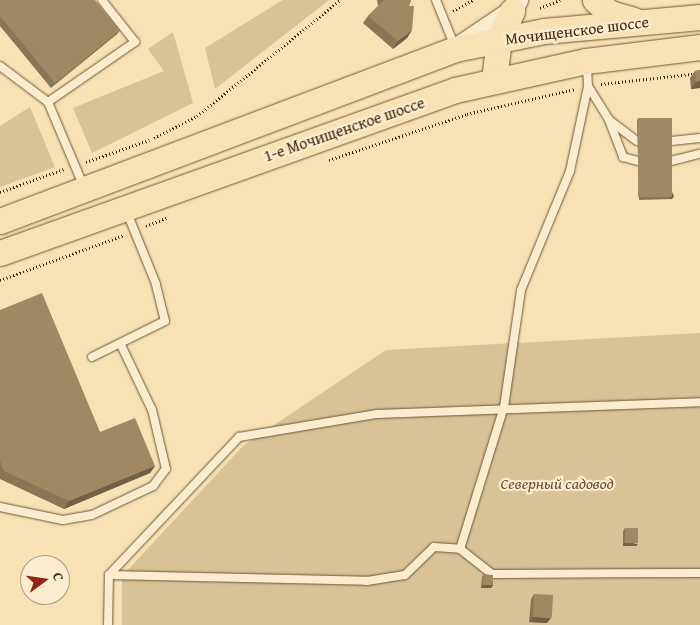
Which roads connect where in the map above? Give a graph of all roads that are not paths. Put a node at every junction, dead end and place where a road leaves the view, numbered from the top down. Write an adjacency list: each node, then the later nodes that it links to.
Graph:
1 (102, 0): 14 (lane)
2 (436, 0): 9 (lane)
3 (594, 0): 6 (main road)
4 (515, 5): 7 (main road); 9 (street)
5 (700, 17): 6 (main road, Мочищенское шоссе)
6 (639, 21): 7 (main road, Мочищенское шоссе)
7 (499, 39): 9 (main road, Мочищенское шоссе); 12 (main road)
8 (700, 47): 10 (main road, 1-е Мочищенское шоссе)
9 (455, 49): 22 (main road)
10 (586, 61): 12 (main road, 1-е Мочищенское шоссе); 13 (lane)
11 (0, 66): 14 (lane)
12 (494, 80): 23 (main road, 1-е Мочищенское шоссе)
13 (588, 86): 15 (lane); 29 (lane)
14 (48, 102): 22 (lane)
15 (609, 120): 17 (lane); 20 (lane)
16 (700, 138): 18 (lane)
17 (637, 141)
18 (671, 141)
19 (700, 154): 21 (lane)
20 (638, 161)
21 (671, 161)
22 (85, 189): 24 (main road)
23 (124, 206): 25 (main road, 1-е Мочищенское шоссе); 26 (lane)
24 (0, 221)
25 (0, 253)
26 (121, 345): 27 (lane); 30 (lane)
27 (92, 357)
28 (700, 402): 29 (lane)
29 (504, 407): 31 (lane); 33 (lane)
30 (0, 507)
31 (460, 549): 32 (lane); 33 (lane)
32 (700, 573)
33 (110, 575): 34 (lane)
34 (108, 625)

